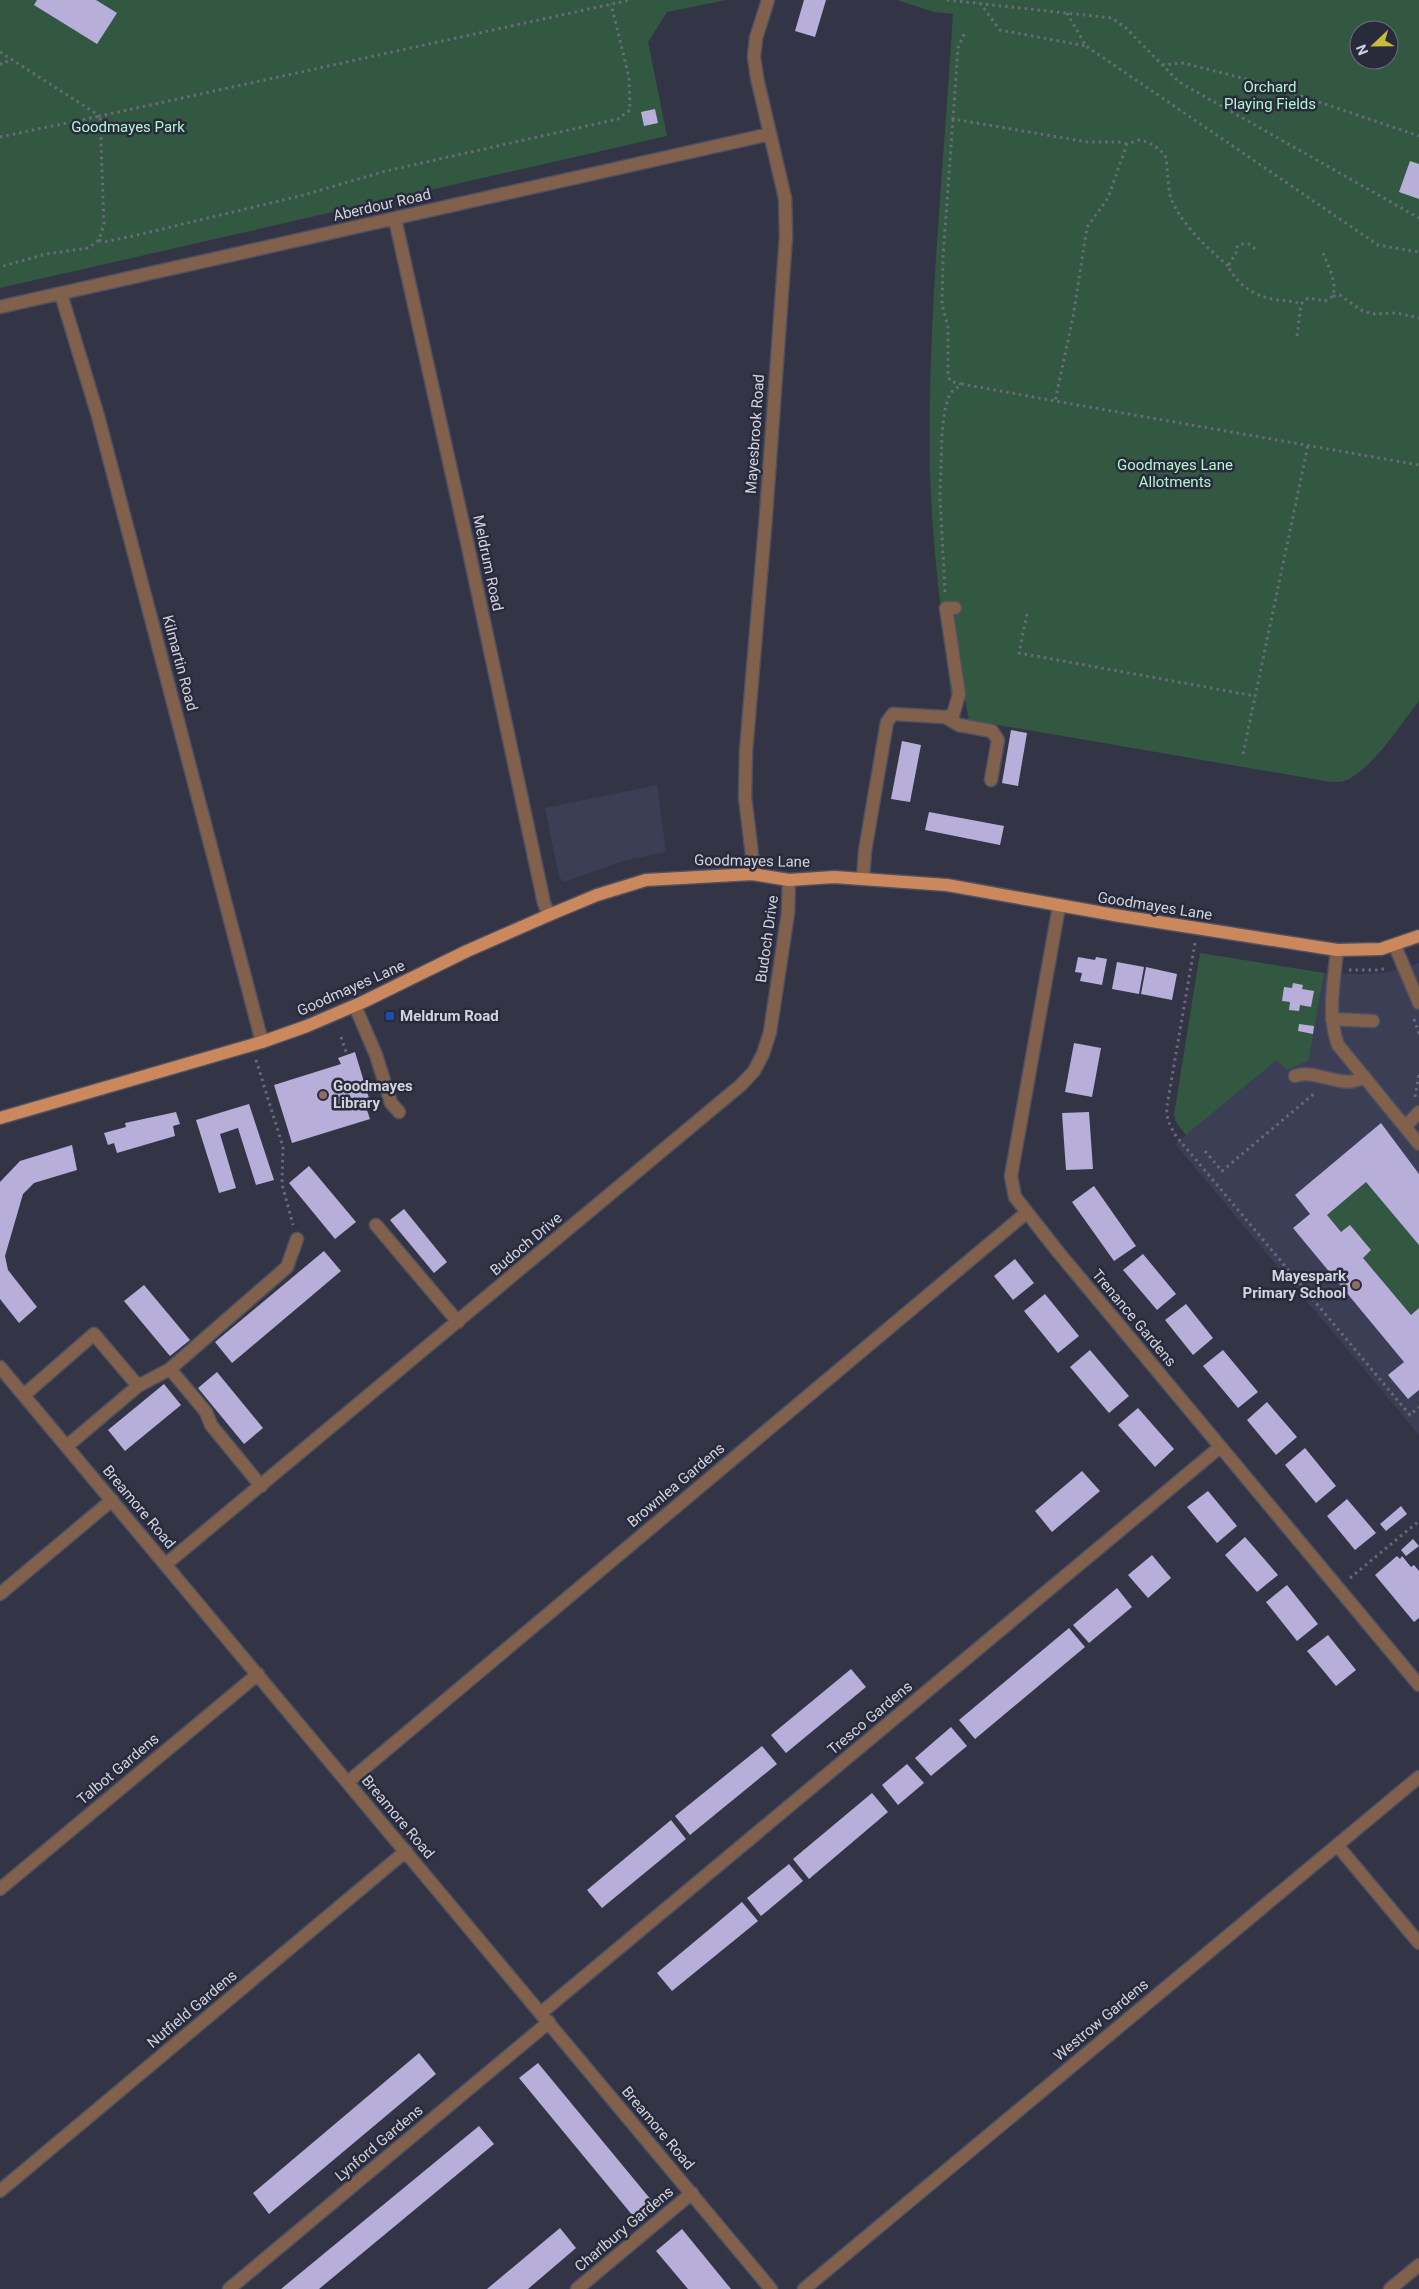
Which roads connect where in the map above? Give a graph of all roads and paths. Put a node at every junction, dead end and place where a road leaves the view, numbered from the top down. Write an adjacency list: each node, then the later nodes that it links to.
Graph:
1 (615, 0): 6 (path)
2 (630, 0): 6 (path)
3 (768, 0): 18 (street, Mayesbrook Road)
4 (950, 0): 5 (path); 7 (path)
5 (956, 0)
6 (624, 1): 8 (path)
7 (980, 2): 9 (path); 11 (path)
8 (611, 4): 16 (path); 24 (path)
9 (1067, 13): 11 (path); 15 (path)
10 (964, 34): 17 (path)
11 (1086, 46): 27 (path)
12 (0, 52): 13 (path)
13 (9, 58): 14 (path); 16 (path)
14 (0, 64)
15 (1162, 65): 19 (path); 23 (path)
16 (100, 116): 20 (path); 24 (path)
17 (953, 119): 21 (path); 36 (path)
18 (770, 134): 22 (street, Aberdour Road); 46 (street, Mayesbrook Road)
19 (1419, 136)
20 (0, 138)
21 (1127, 144): 28 (path); 37 (path)
22 (395, 218): 30 (street, Aberdour Road); 50 (street, Meldrum Road)
23 (1419, 218)
24 (99, 240): 29 (path)
25 (1255, 249): 28 (path)
26 (1323, 252): 31 (path)
27 (1419, 252)
28 (1228, 266): 32 (path)
29 (0, 267)
30 (61, 294): 33 (street, Aberdour Road); 62 (street, Kilmartin Road)
31 (1333, 296): 32 (path); 34 (path)
32 (1301, 304): 35 (path)
33 (0, 307)
34 (1419, 318)
35 (1297, 336)
36 (962, 384): 37 (path); 40 (path)
37 (1055, 401): 38 (path)
38 (1308, 445): 39 (path); 42 (path)
39 (1419, 465)
40 (951, 608): 43 (street)
41 (1027, 614): 42 (path)
42 (1255, 696): 44 (path)
43 (945, 717): 45 (street); 47 (street)
44 (1243, 754)
45 (991, 780)
46 (752, 874): 48 (main road, Goodmayes Lane); 50 (main road, Goodmayes Lane)
47 (863, 879): 48 (main road, Goodmayes Lane); 49 (main road, Goodmayes Lane)
48 (790, 880): 77 (street, Budoch Drive)
49 (1058, 906): 51 (main road, Goodmayes Lane); 74 (street, Trenance Gardens)
50 (549, 915): 58 (main road, Goodmayes Lane)
51 (1197, 929): 54 (main road, Goodmayes Lane); 82 (path)
52 (1419, 936): 53 (main road, Goodmayes Lane)
53 (1395, 946): 54 (main road, Goodmayes Lane); 57 (street)
54 (1337, 950): 59 (street)
55 (1389, 968): 56 (path)
56 (1346, 970)
57 (1419, 1003)
58 (355, 1006): 62 (main road, Goodmayes Lane); 69 (street)
59 (1332, 1019): 60 (street); 66 (street)
60 (1373, 1021)
61 (341, 1037): 63 (path)
62 (257, 1043): 70 (main road, Goodmayes Lane); 76 (path)
63 (346, 1052)
64 (1419, 1073): 68 (path)
65 (1295, 1076): 66 (street)
66 (1364, 1076): 71 (street)
67 (1323, 1086): 73 (path)
68 (1416, 1107): 71 (street)
69 (399, 1112)
70 (0, 1118)
71 (1406, 1127): 72 (street)
72 (1419, 1144)
73 (1205, 1151)
74 (1026, 1213): 84 (street, Trenance Gardens); 94 (street, Brownlea Gardens)
75 (376, 1225): 77 (street)
76 (297, 1239): 79 (street)
77 (458, 1322): 85 (street, Budoch Drive)
78 (0, 1367): 81 (street, Breamore Road)
79 (170, 1369): 80 (street); 85 (street)
80 (138, 1386): 81 (street); 83 (street)
81 (24, 1395): 83 (street, Breamore Road)
82 (1419, 1407)
83 (67, 1446): 86 (street, Breamore Road)
84 (1220, 1448): 89 (street, Trenance Gardens); 99 (street, Tresco Gardens)
85 (261, 1486): 88 (street, Budoch Drive)
86 (112, 1500): 88 (street, Breamore Road); 90 (street)
87 (1419, 1521): 89 (path)
88 (166, 1564): 91 (street, Breamore Road)
89 (1339, 1588): 92 (street, Trenance Gardens)
90 (0, 1594)
91 (258, 1674): 94 (street, Breamore Road); 97 (street, Talbot Gardens)
92 (1419, 1685)
93 (1419, 1777): 95 (street, Westrow Gardens)
94 (348, 1782): 96 (street, Breamore Road)
95 (1337, 1845): 98 (street); 106 (street, Westrow Gardens)
96 (406, 1852): 99 (street, Breamore Road); 100 (street, Nutfield Gardens)
97 (0, 1889)
98 (1419, 1943)
99 (545, 2018): 101 (street, Breamore Road); 103 (street, Lynford Gardens)
100 (0, 2190)
101 (692, 2193): 104 (street, Charlbury Gardens); 105 (street, Breamore Road)
102 (1419, 2265): 107 (street)
103 (229, 2289)
104 (577, 2289)
105 (771, 2289)
106 (804, 2289)
107 (1390, 2289)

